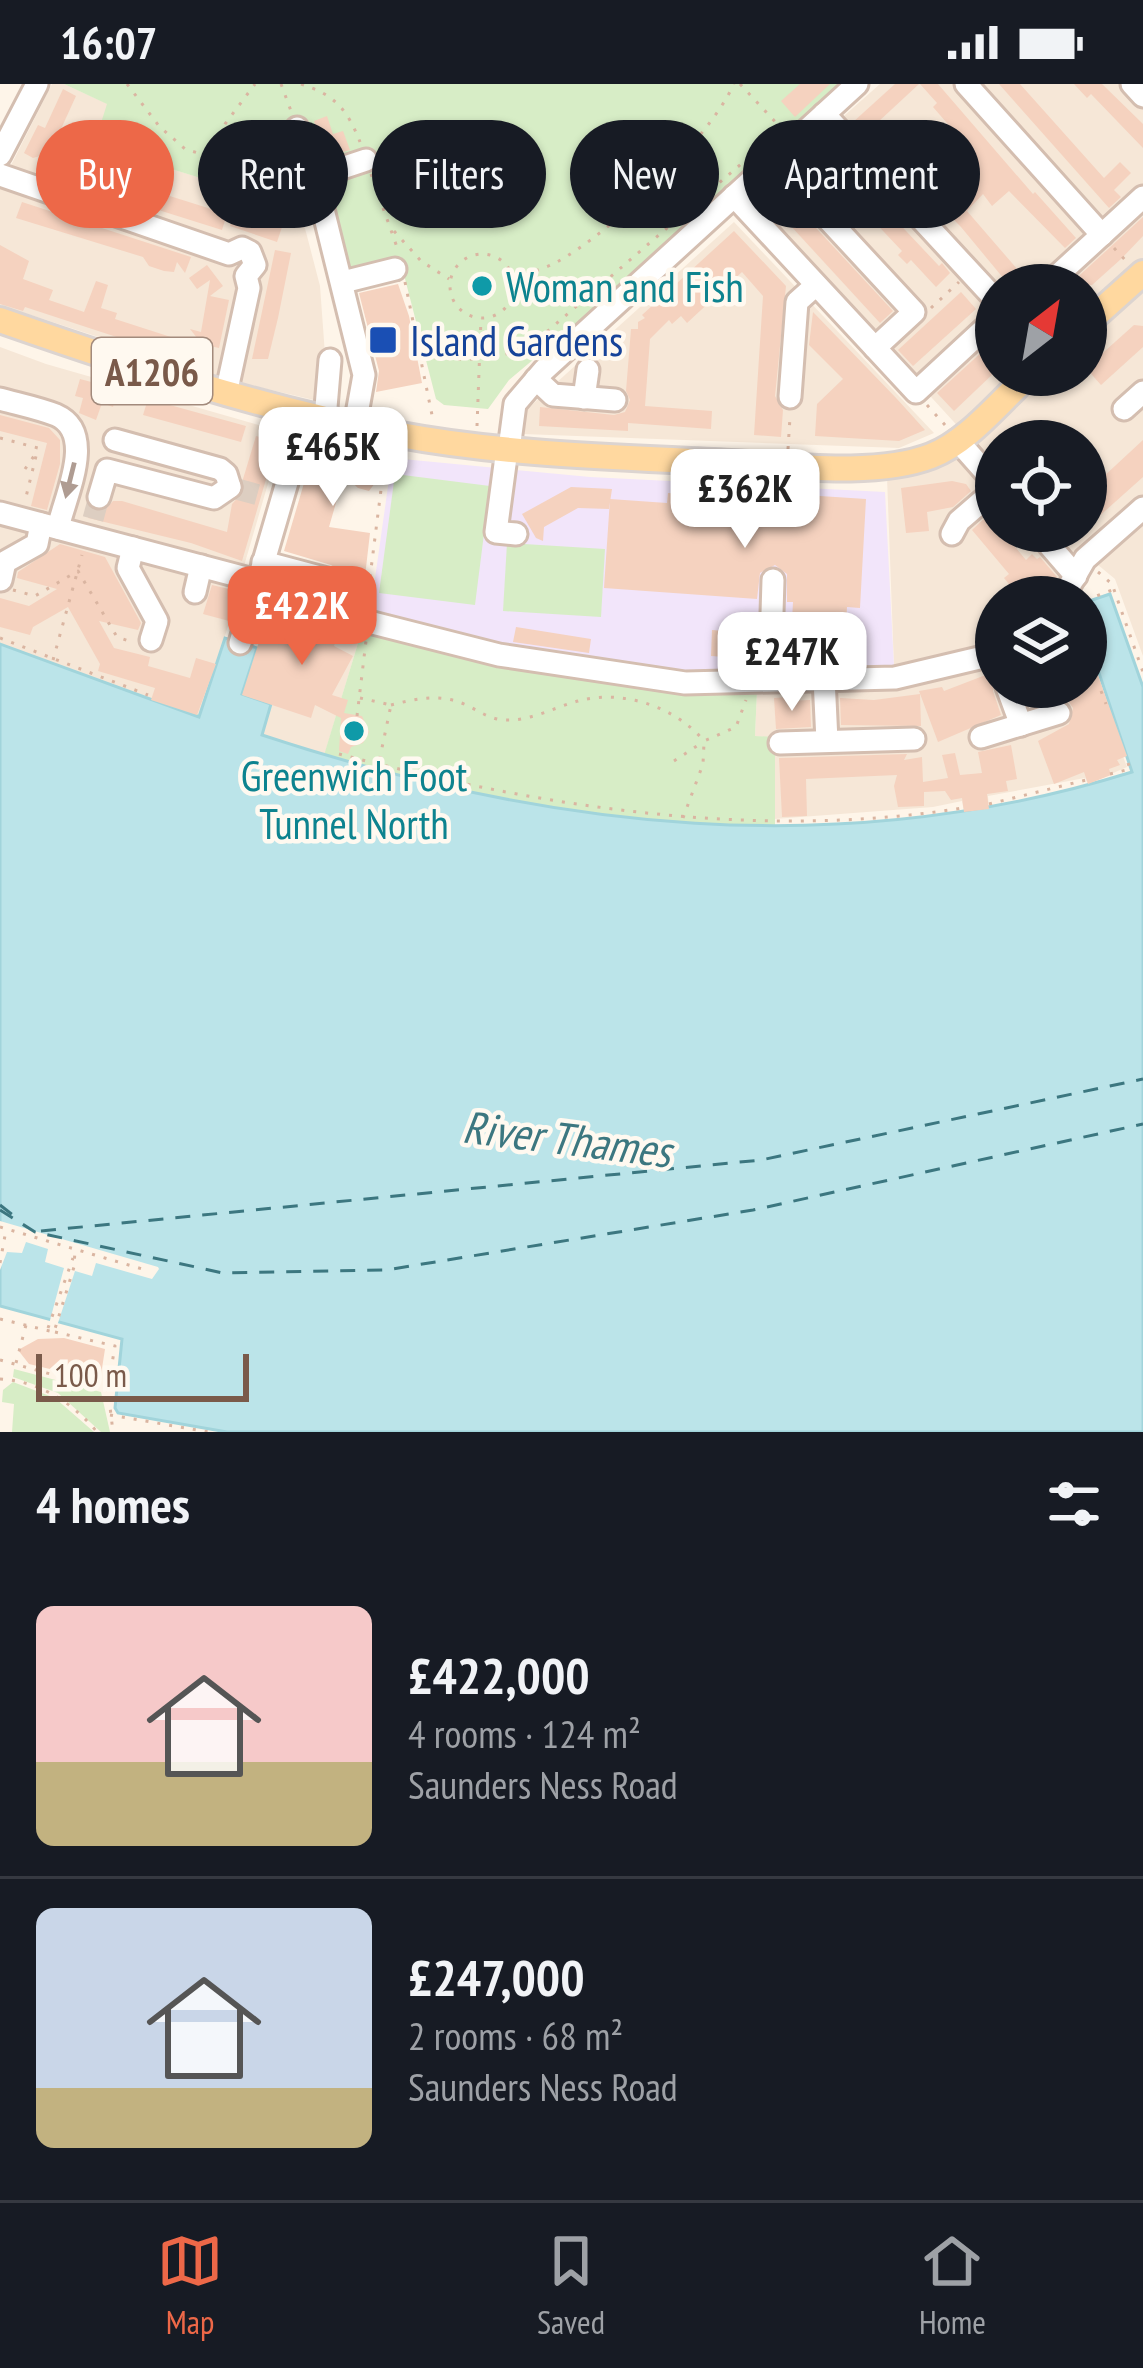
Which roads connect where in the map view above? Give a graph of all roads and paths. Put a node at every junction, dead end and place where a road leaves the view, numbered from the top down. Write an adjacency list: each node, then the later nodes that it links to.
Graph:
1 (37, 84): 17 (street)
2 (127, 84): 16 (path)
3 (255, 84): 12 (path)
4 (281, 84): 13 (path)
5 (301, 84): 18 (path)
6 (737, 84): 14 (path); 33 (path)
7 (857, 84): 11 (street)
8 (966, 84): 28 (street)
9 (1132, 84): 10 (street)
10 (1143, 95)
11 (824, 114): 15 (street); 32 (street)
12 (228, 120)
13 (294, 120)
14 (779, 120)
15 (810, 120)
16 (198, 153)
17 (0, 155)
18 (366, 160): 19 (street); 27 (path)
19 (348, 166)
20 (743, 168): 44 (path)
21 (0, 175): 49 (street)
22 (743, 188): 23 (street)
23 (734, 196): 36 (street); 46 (street)
24 (1143, 197): 28 (street)
25 (329, 228): 35 (street)
26 (836, 228): 41 (street)
27 (393, 230): 34 (path); 42 (path)
28 (1102, 235): 29 (street); 31 (path)
29 (1070, 264)
30 (395, 269): 35 (street)
31 (1138, 271): 37 (main road)
32 (975, 277)
33 (513, 278): 34 (path); 38 (path)
34 (451, 280): 38 (path)
35 (344, 282): 58 (street)
36 (816, 285): 41 (street); 51 (street)
37 (1107, 303)
38 (481, 318): 44 (path)
39 (0, 320): 49 (main road, A1206)
40 (975, 337): 47 (street)
41 (875, 348): 47 (street)
42 (422, 357): 44 (path); 56 (path)
43 (330, 360): 57 (street)
44 (482, 361): 59 (path)
45 (588, 370): 52 (street)
46 (536, 379): 52 (street); 65 (street)
47 (916, 392): 63 (path)
48 (1143, 392): 55 (street)
49 (226, 394): 57 (main road, A1206)
50 (1006, 396): 63 (main road, A1206)
51 (790, 397): 66 (path)
52 (584, 398): 54 (street)
53 (0, 399): 74 (street, one-way to 74)
54 (615, 400)
55 (1124, 410)
56 (432, 414)
57 (316, 416): 58 (main road, A1206); 71 (street)
58 (356, 425): 65 (main road, A1206)
59 (477, 428)
60 (0, 438): 64 (path)
61 (115, 440): 71 (street)
62 (384, 440): 90 (path)
63 (957, 440): 65 (main road, A1206); 67 (street)
64 (38, 448): 68 (path); 70 (path)
65 (508, 449): 77 (street)
66 (788, 449)
67 (975, 461)
68 (25, 469)
69 (20, 486): 70 (path)
70 (28, 488): 74 (path)
71 (251, 493): 73 (street); 82 (street)
72 (975, 506): 76 (street)
73 (93, 517): 74 (street); 78 (street); 83 (path)
74 (30, 521): 86 (street)
75 (1138, 521): 81 (street)
76 (952, 534)
77 (517, 535)
78 (133, 548): 80 (street); 93 (street)
79 (1062, 552): 81 (street)
80 (201, 566): 82 (street); 88 (street)
81 (1081, 568): 84 (street); 87 (path)
82 (260, 571): 94 (street); 99 (street)
83 (78, 572): 86 (path); 93 (path); 95 (path)
84 (1076, 576)
85 (773, 580): 100 (street)
86 (0, 583)
87 (1114, 590): 89 (path); 97 (path)
88 (195, 592)
89 (1107, 593)
90 (366, 615)
91 (367, 631): 102 (path)
92 (0, 638): 95 (path)
93 (151, 640)
94 (240, 643)
95 (53, 660): 101 (path)
96 (975, 661): 98 (street)
97 (1143, 672)
98 (824, 678): 100 (street); 111 (street)
99 (746, 679): 100 (street); 110 (path)
100 (770, 679)
101 (148, 695)
102 (360, 698): 103 (path); 106 (path)
103 (391, 705): 110 (path); 116 (path)
104 (1015, 708): 107 (street)
105 (1059, 712): 107 (street)
106 (357, 716)
107 (1021, 725): 108 (street)
108 (981, 737)
109 (914, 739): 111 (street)
110 (704, 741): 115 (path); 121 (path)
111 (827, 741): 112 (street)
112 (780, 743)
113 (339, 754): 116 (path)
114 (1126, 757): 117 (path)
115 (674, 761)
116 (379, 764): 121 (path)
117 (1110, 774)
118 (1087, 780): 119 (path)
119 (988, 804)
120 (963, 808): 121 (path)
121 (683, 818)
122 (4, 1231): 123 (path); 124 (path); 125 (path)
123 (0, 1241)
124 (74, 1253): 126 (path); 129 (path)
125 (0, 1263)
126 (149, 1271)
127 (0, 1319): 128 (path)
128 (26, 1325): 129 (path); 131 (path)
129 (51, 1331): 133 (path)
130 (0, 1360): 131 (path)
131 (16, 1364): 133 (path)
132 (0, 1378): 135 (path)
133 (108, 1390): 134 (path)
134 (109, 1414): 136 (path); 137 (path)
135 (97, 1432)
136 (113, 1432)
137 (209, 1432)

